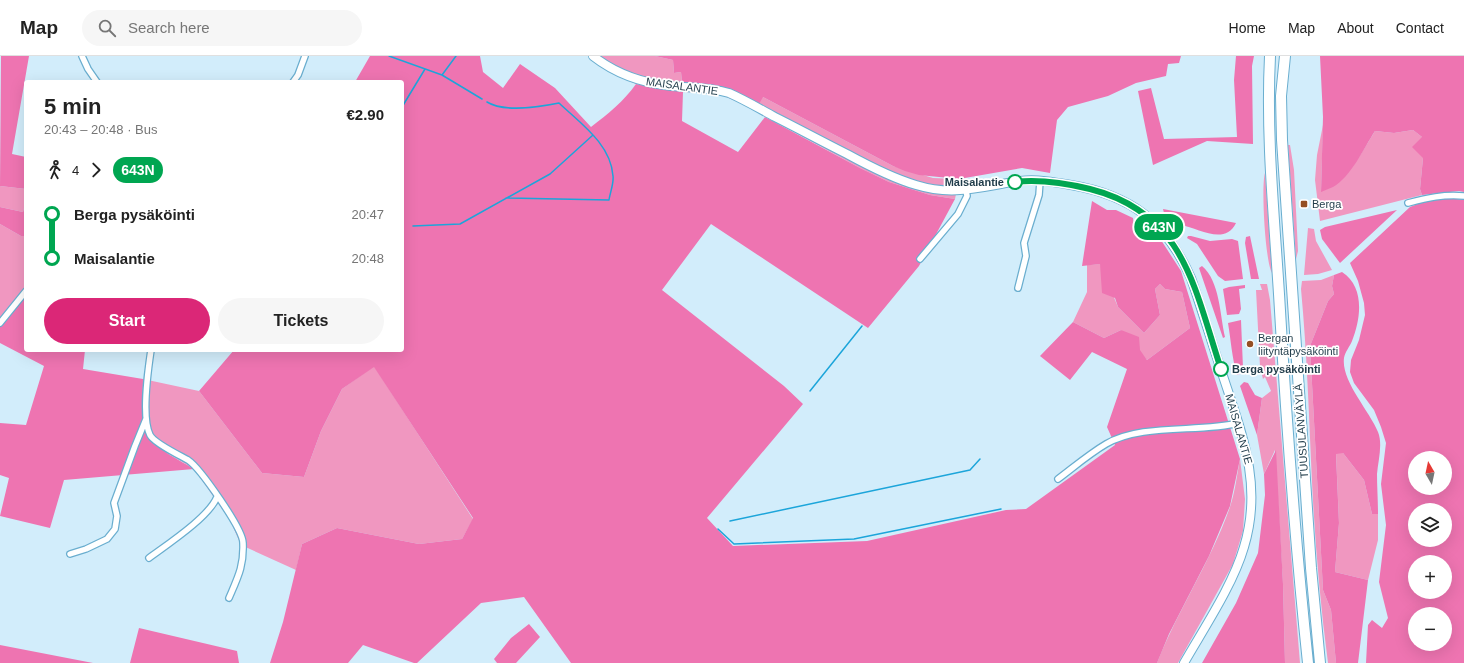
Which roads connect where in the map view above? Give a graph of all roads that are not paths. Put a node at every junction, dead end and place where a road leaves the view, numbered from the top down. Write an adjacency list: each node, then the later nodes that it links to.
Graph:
1 (82, 56): 6 (street)
2 (305, 56): 7 (street)
3 (594, 56): 9 (main road, MAISALANTIE)
4 (1270, 56): 25 (highway, TUUSULANVÄYLÄ)
5 (1285, 56): 26 (highway, TUUSULANVÄYLÄ)
6 (96, 80)
7 (294, 80)
8 (1040, 181): 9 (main road, MAISALANTIE); 13 (street); 18 (main road, MAISALANTIE)
9 (966, 190): 12 (street)
10 (1464, 196): 11 (street)
11 (1408, 203)
12 (920, 259)
13 (1018, 288)
14 (24, 293): 15 (street)
15 (0, 323)
16 (151, 352): 17 (street)
17 (147, 419): 20 (street); 21 (street)
18 (1239, 423): 19 (street); 24 (main road, MAISALANTIE)
19 (1058, 479)
20 (217, 497): 22 (street); 23 (street)
21 (70, 554)
22 (149, 558)
23 (229, 598)
24 (1184, 663)
25 (1308, 663)
26 (1320, 663)

